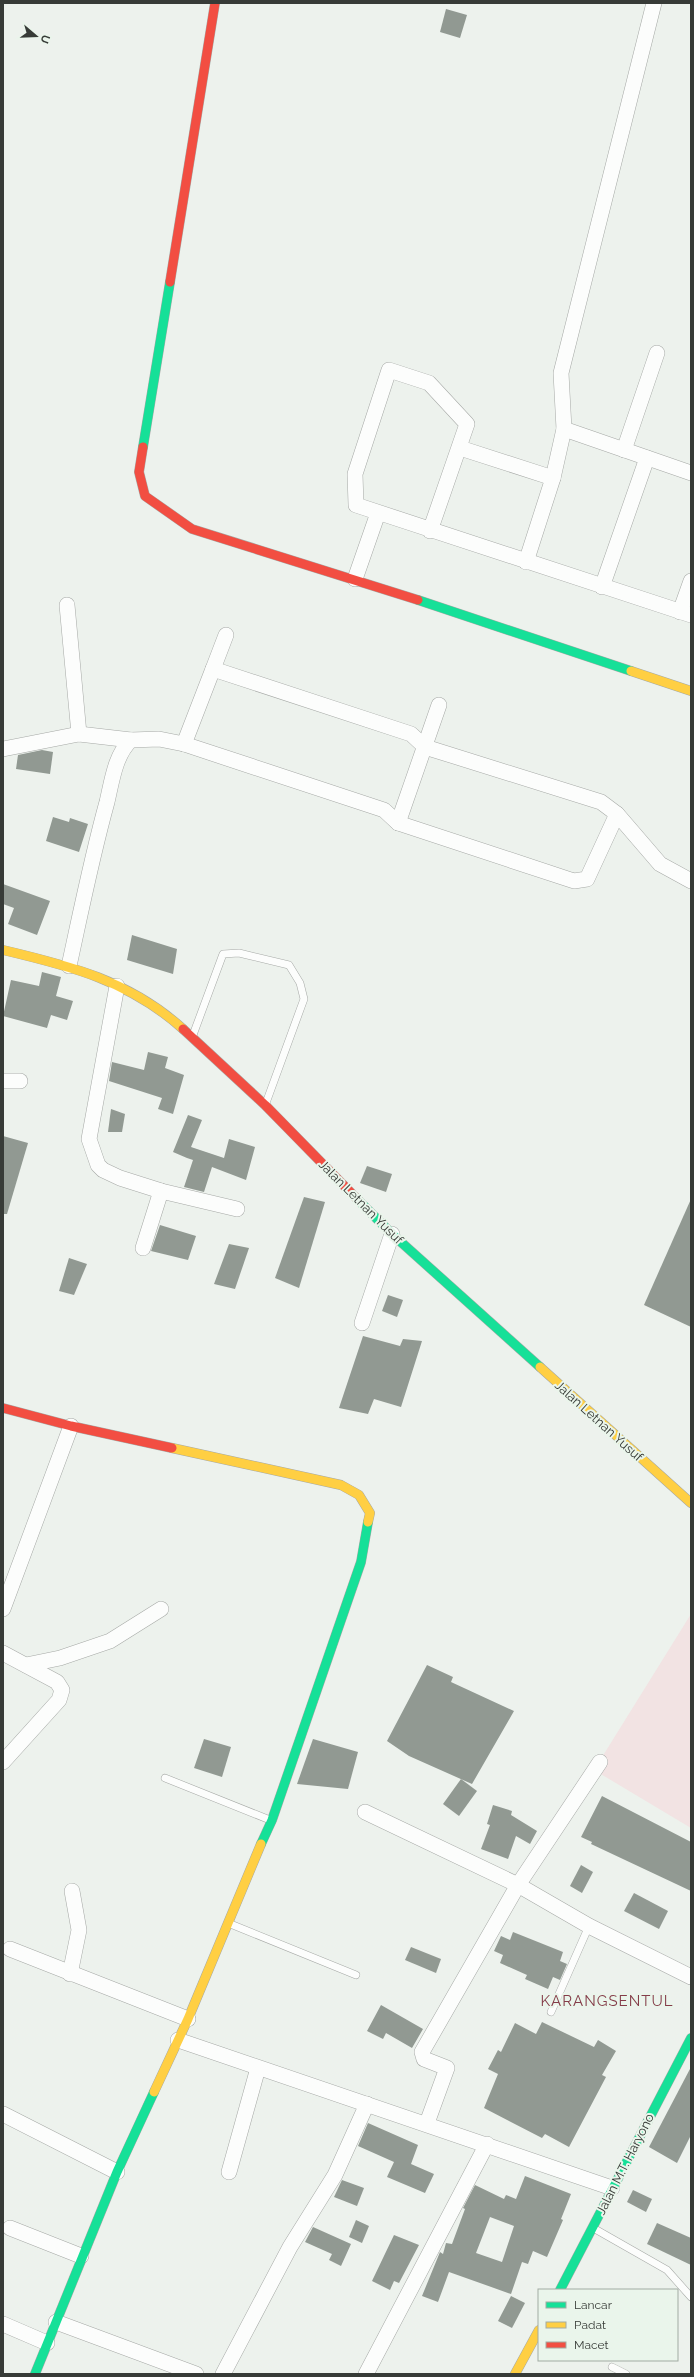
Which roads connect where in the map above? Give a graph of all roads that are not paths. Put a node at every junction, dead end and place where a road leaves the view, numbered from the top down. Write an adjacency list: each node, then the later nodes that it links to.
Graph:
1 (215, 3): 13 (street)
2 (654, 3): 4 (street)
3 (657, 353): 6 (street)
4 (564, 429): 6 (street); 9 (street)
5 (460, 448): 9 (street); 10 (street); 11 (street)
6 (624, 450): 7 (street)
7 (647, 458): 8 (street); 15 (street)
8 (691, 473)
9 (553, 478): 12 (street)
10 (378, 514): 11 (street); 13 (street)
11 (430, 531): 12 (street)
12 (526, 562): 15 (street)
13 (355, 579): 20 (street)
14 (691, 581): 17 (street)
15 (602, 587): 17 (street)
16 (67, 605): 22 (street)
17 (686, 613)
18 (226, 635): 19 (street)
19 (213, 669): 24 (street); 25 (street)
20 (691, 691)
21 (439, 705): 25 (street)
22 (79, 734): 23 (street); 26 (street)
23 (131, 740): 24 (street); 31 (street)
24 (184, 744): 28 (street)
25 (425, 747): 27 (street); 28 (street)
26 (3, 749)
27 (617, 814): 28 (street); 29 (street)
28 (398, 823)
29 (691, 881)
30 (3, 950): 31 (street, Jalan Letnan Yusuf)
31 (69, 966): 32 (street, Jalan Letnan Yusuf)
32 (117, 986): 33 (street, Jalan Letnan Yusuf); 37 (street)
33 (192, 1039): 36 (street, Jalan Letnan Yusuf); 36 (lane)
34 (3, 1081): 35 (street)
35 (20, 1081)
36 (265, 1105): 39 (street, Jalan Letnan Yusuf)
37 (161, 1191): 38 (street); 40 (street)
38 (237, 1209)
39 (392, 1234): 41 (street); 44 (street, Jalan Letnan Yusuf)
40 (143, 1248)
41 (362, 1323)
42 (3, 1408): 43 (street)
43 (71, 1426): 45 (street); 53 (street)
44 (691, 1504)
45 (3, 1609)
46 (161, 1609): 48 (street)
47 (3, 1653): 48 (street)
48 (26, 1665): 49 (street)
49 (3, 1762)
50 (600, 1762): 54 (street)
51 (165, 1778): 53 (lane)
52 (365, 1812): 54 (street)
53 (272, 1820): 56 (street)
54 (518, 1885): 57 (street); 69 (street)
55 (72, 1891): 59 (street)
56 (227, 1922): 60 (lane); 63 (street)
57 (590, 1926): 61 (street); 62 (lane)
58 (10, 1949): 59 (street)
59 (70, 1974): 63 (street)
60 (356, 1975)
61 (691, 1977)
62 (551, 2012)
63 (188, 2019): 65 (street)
64 (691, 2038): 73 (street, Jalan M.T. Haryono)
65 (178, 2040): 66 (street); 71 (street)
66 (258, 2068): 67 (street); 72 (street)
67 (367, 2104): 69 (street); 86 (street)
68 (3, 2114): 71 (street)
69 (427, 2123): 70 (street)
70 (487, 2144): 73 (street); 87 (street)
71 (117, 2172): 76 (street)
72 (229, 2172)
73 (612, 2188): 75 (street, Jalan M.T. Haryono)
74 (10, 2228): 76 (street)
75 (593, 2228): 77 (street, Jalan M.T. Haryono); 78 (lane)
76 (81, 2256): 79 (street)
77 (561, 2289)
78 (691, 2297)
79 (56, 2322): 82 (street); 85 (street)
80 (3, 2324): 82 (street)
81 (538, 2332): 88 (street)
82 (47, 2343): 84 (street)
83 (612, 2367): 89 (lane)
84 (35, 2374)
85 (196, 2374)
86 (223, 2374)
87 (366, 2374)
88 (515, 2374)
89 (626, 2374)

